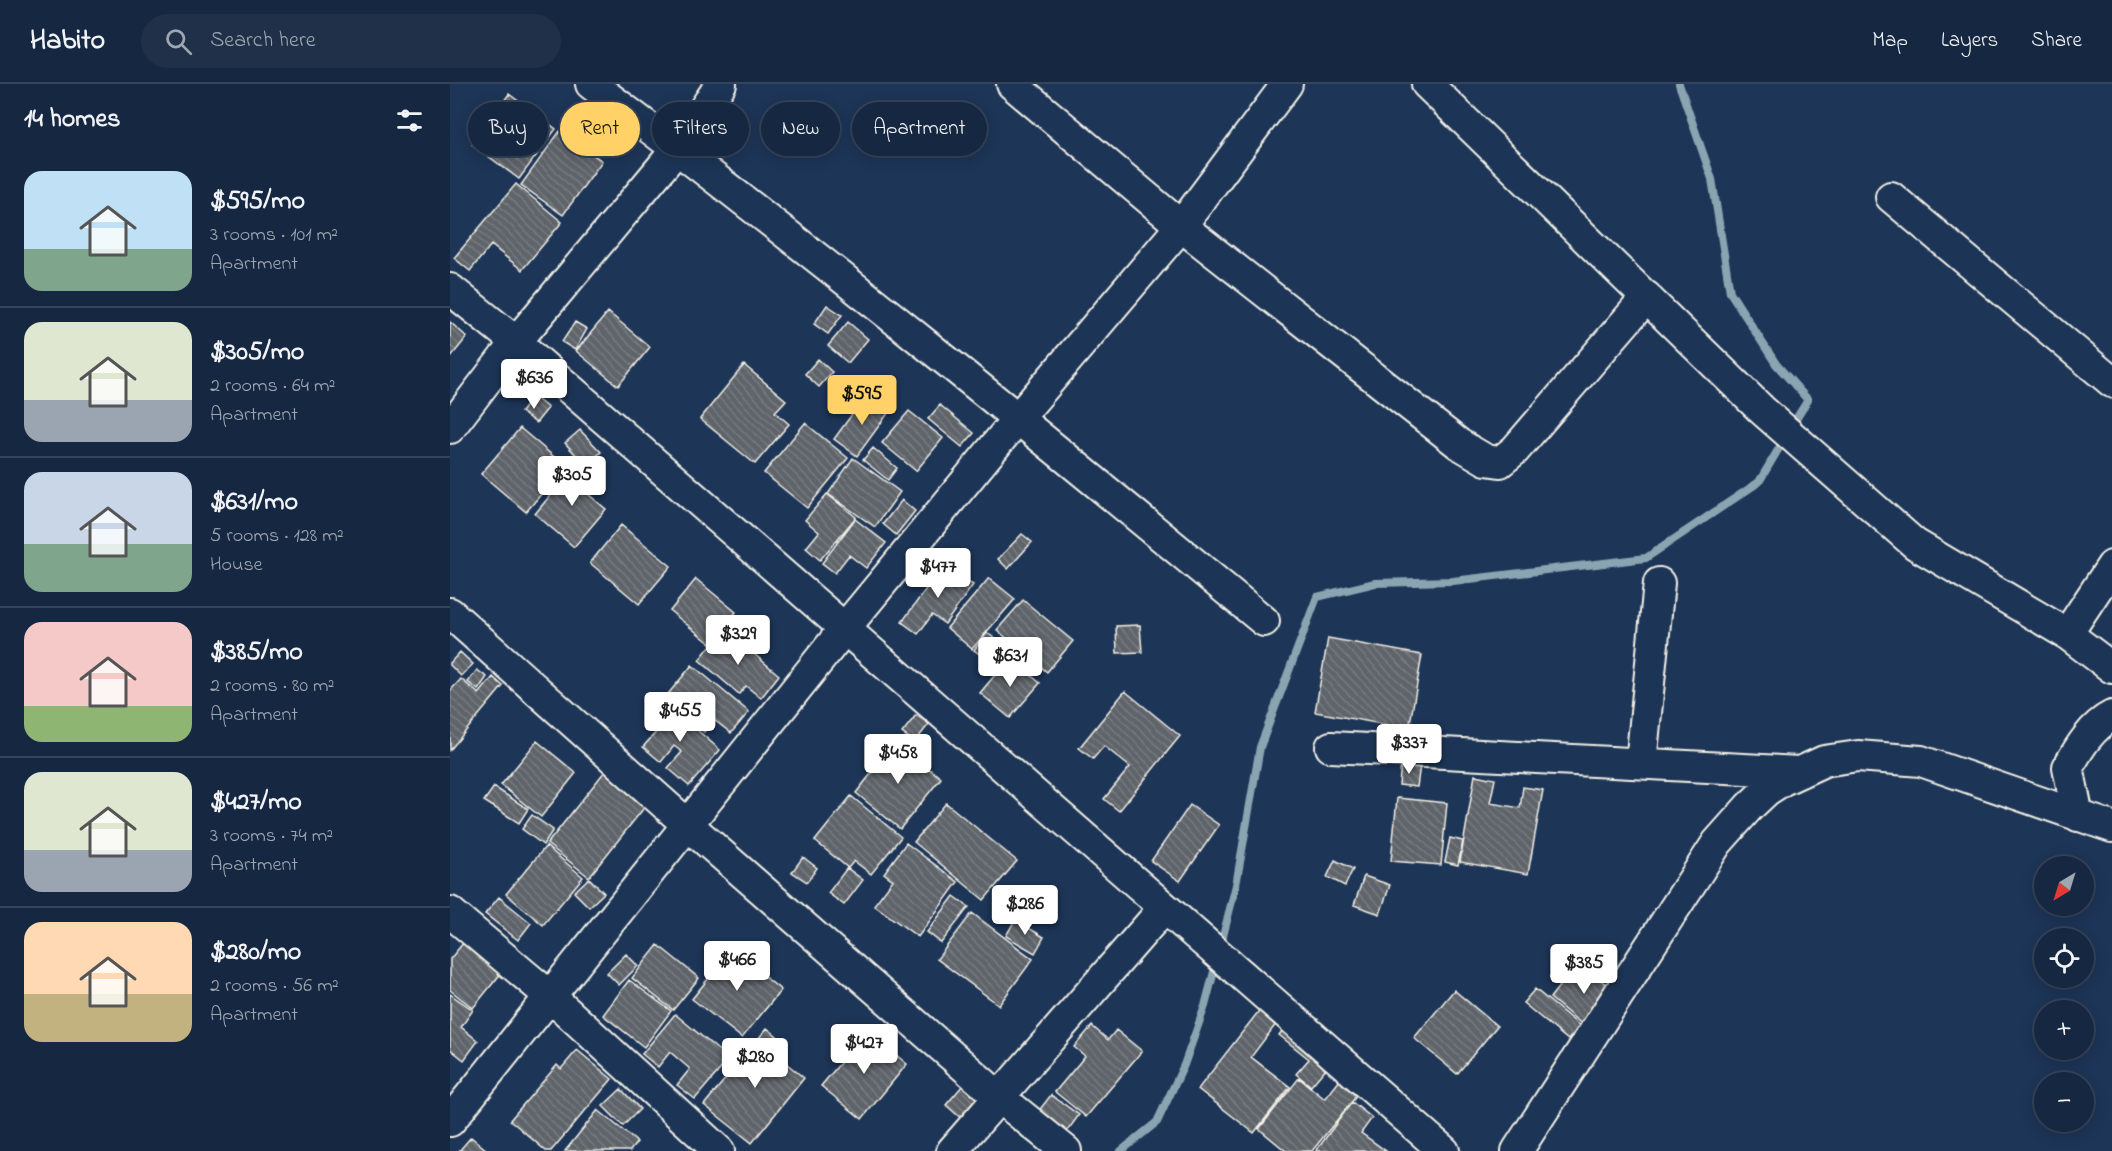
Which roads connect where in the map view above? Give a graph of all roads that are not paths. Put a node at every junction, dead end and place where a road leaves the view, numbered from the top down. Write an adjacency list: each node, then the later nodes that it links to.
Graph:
1 (591, 84): 7 (street)
2 (721, 84): 6 (street)
3 (1012, 84): 11 (street)
4 (1287, 84): 11 (street)
5 (1428, 84): 13 (street)
6 (709, 102)
7 (652, 129)
8 (670, 156): 14 (street)
9 (687, 156): 16 (street)
10 (1891, 197): 15 (street)
11 (1181, 226): 13 (street); 16 (street)
12 (450, 289): 14 (street)
13 (1647, 297): 23 (street)
14 (516, 342): 17 (street); 22 (street)
15 (2112, 382)
16 (1018, 418): 21 (street); 22 (street)
17 (450, 428)
18 (2112, 566): 23 (street)
19 (1659, 583): 27 (street)
20 (450, 613): 30 (street)
21 (1264, 621)
22 (845, 628): 30 (street); 32 (street)
23 (2067, 634): 24 (street)
24 (2112, 668)
25 (2112, 716): 29 (street)
26 (1331, 747): 27 (street)
27 (1641, 763): 28 (street)
28 (1800, 772): 29 (street); 41 (street)
29 (2078, 816): 31 (street)
30 (688, 825): 34 (street); 35 (street)
31 (2112, 827)
32 (1164, 908): 35 (street); 40 (street)
33 (450, 912): 34 (street)
34 (551, 997): 36 (street); 37 (street)
35 (999, 1097): 38 (street); 39 (street)
36 (450, 1121)
37 (719, 1151)
38 (952, 1151)
39 (1066, 1151)
40 (1444, 1151)
41 (1517, 1151)

